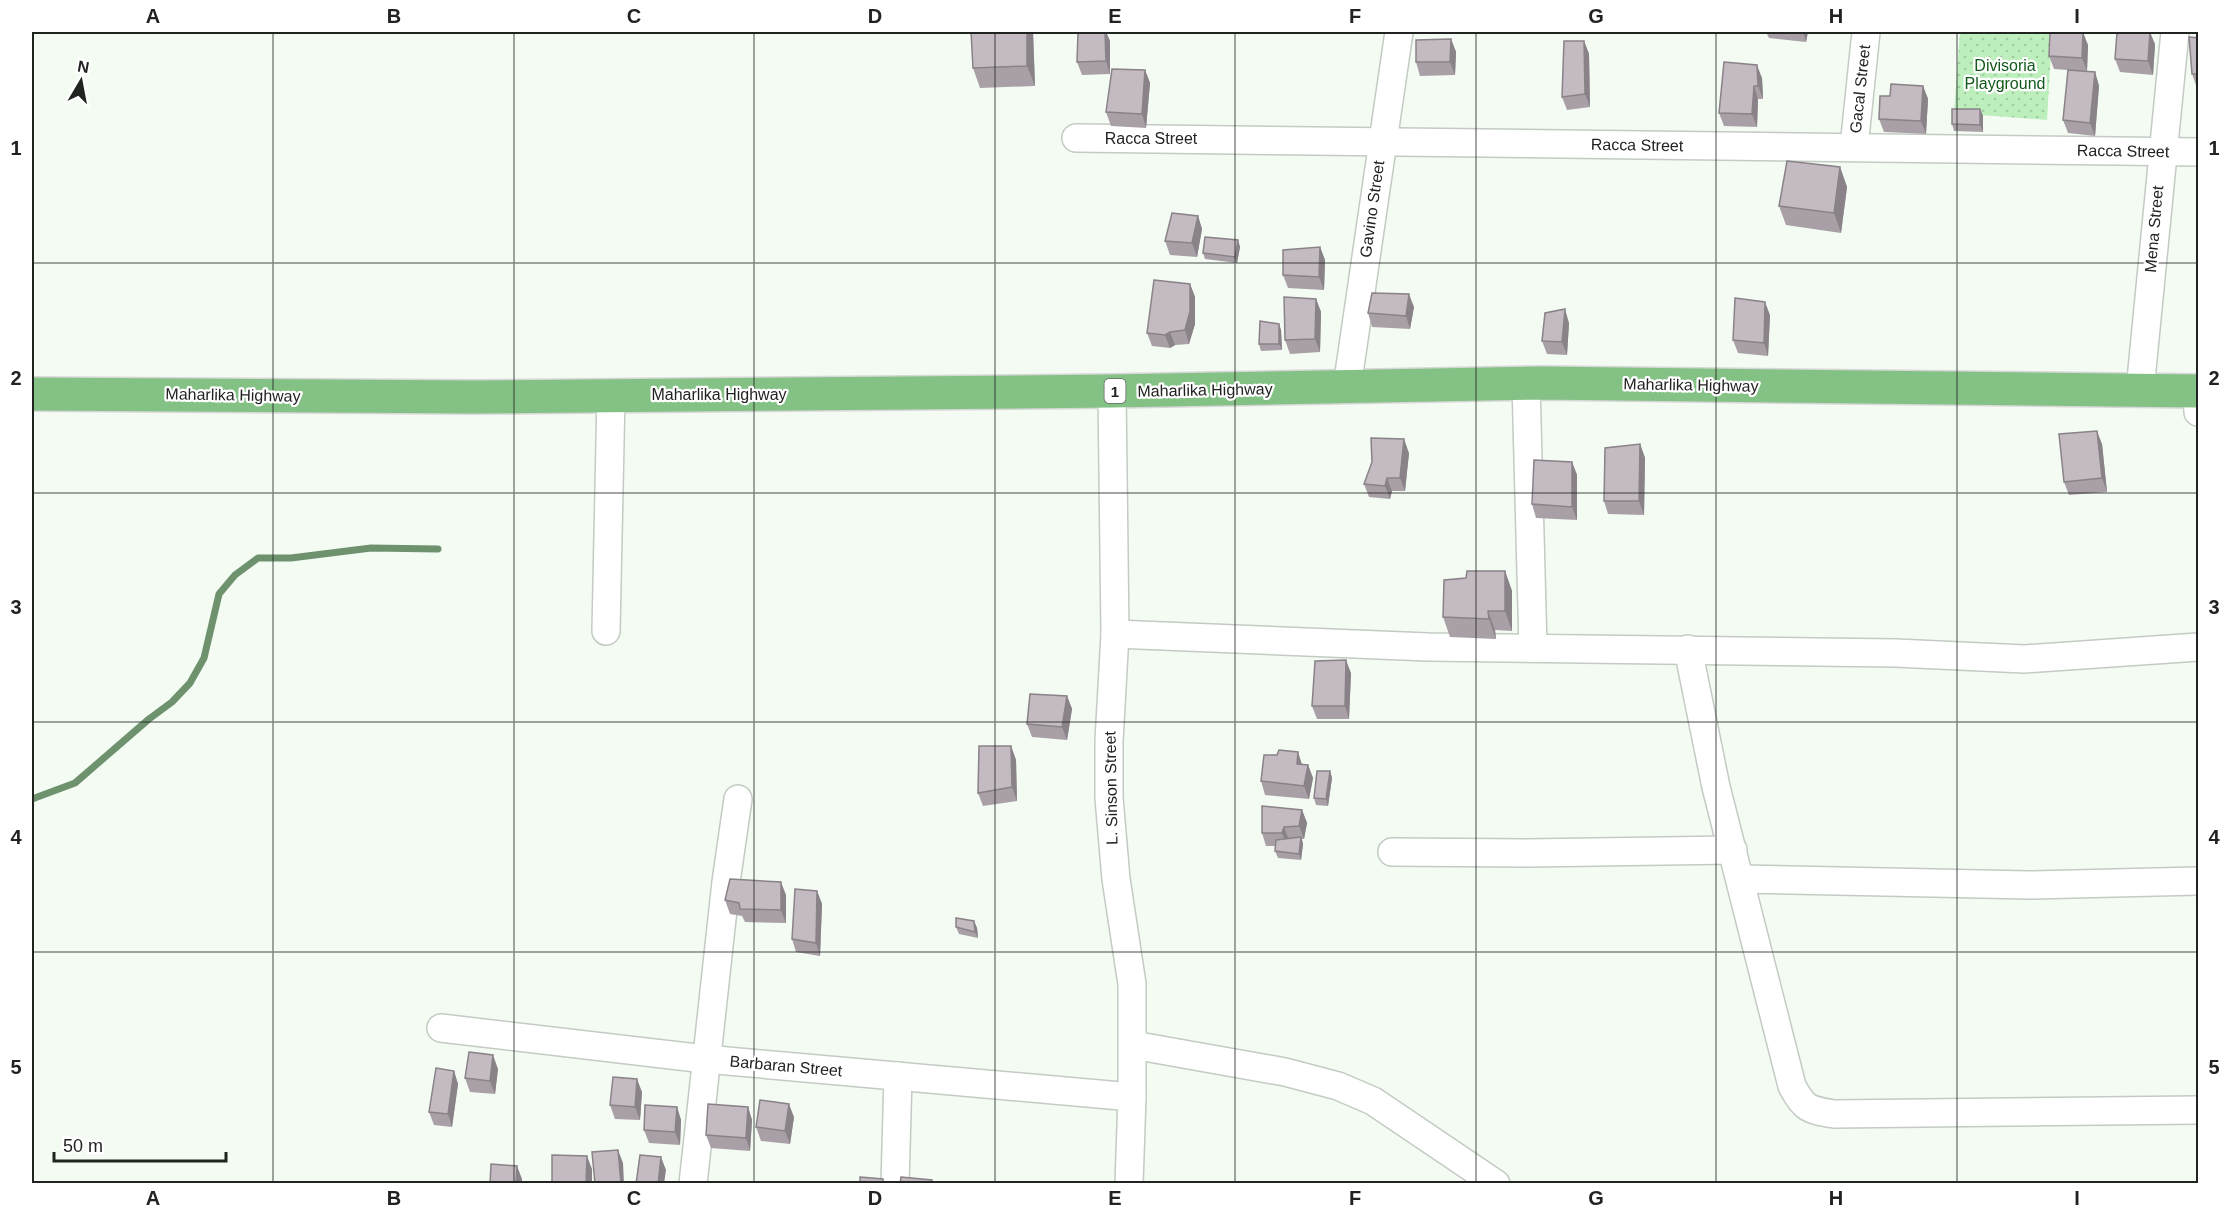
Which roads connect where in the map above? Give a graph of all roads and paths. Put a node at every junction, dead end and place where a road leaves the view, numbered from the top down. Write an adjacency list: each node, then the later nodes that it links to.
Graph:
1 (1400, 32): 5 (street, Gavino Street)
2 (1866, 32): 6 (street, Gacal Street)
3 (2175, 32): 7 (street, Mena Street)
4 (1076, 138): 5 (street, Racca Street)
5 (1382, 142): 6 (street, Racca Street); 10 (street, Gavino Street)
6 (1854, 147): 7 (street, Racca Street)
7 (2161, 151): 8 (street, Racca Street); 11 (street, Mena Street)
8 (2199, 152)
9 (1526, 383): 10 (highway, Maharlika Highway / 1); 11 (highway, Maharlika Highway / 1); 19 (street)
10 (1347, 387): 12 (highway, Maharlika Highway / 1)
11 (2140, 390): 15 (highway, Maharlika Highway / 1)
12 (1112, 392): 14 (highway, Maharlika Highway / 1); 17 (street, L. Sinson Street)
13 (32, 394): 14 (highway, Maharlika Highway / 1)
14 (611, 395): 16 (street)
15 (2198, 398)
16 (606, 631)
17 (1115, 634): 19 (street); 27 (street, L. Sinson Street)
18 (2199, 647): 20 (street)
19 (1533, 648): 20 (street)
20 (1688, 649): 22 (street)
21 (738, 799): 28 (street)
22 (1733, 850): 23 (street); 24 (street)
23 (1392, 852)
24 (1740, 879): 25 (street); 31 (street)
25 (2199, 881)
26 (441, 1028): 28 (street, Barbaran Street)
27 (1133, 1045): 30 (street, L. Sinson Street); 35 (street)
28 (705, 1059): 29 (street, Barbaran Street); 32 (street)
29 (898, 1076): 30 (street, Barbaran Street); 33 (street)
30 (1132, 1097): 34 (street, L. Sinson Street)
31 (2199, 1110)
32 (693, 1184)
33 (895, 1184)
34 (1129, 1184)
35 (1496, 1184)

